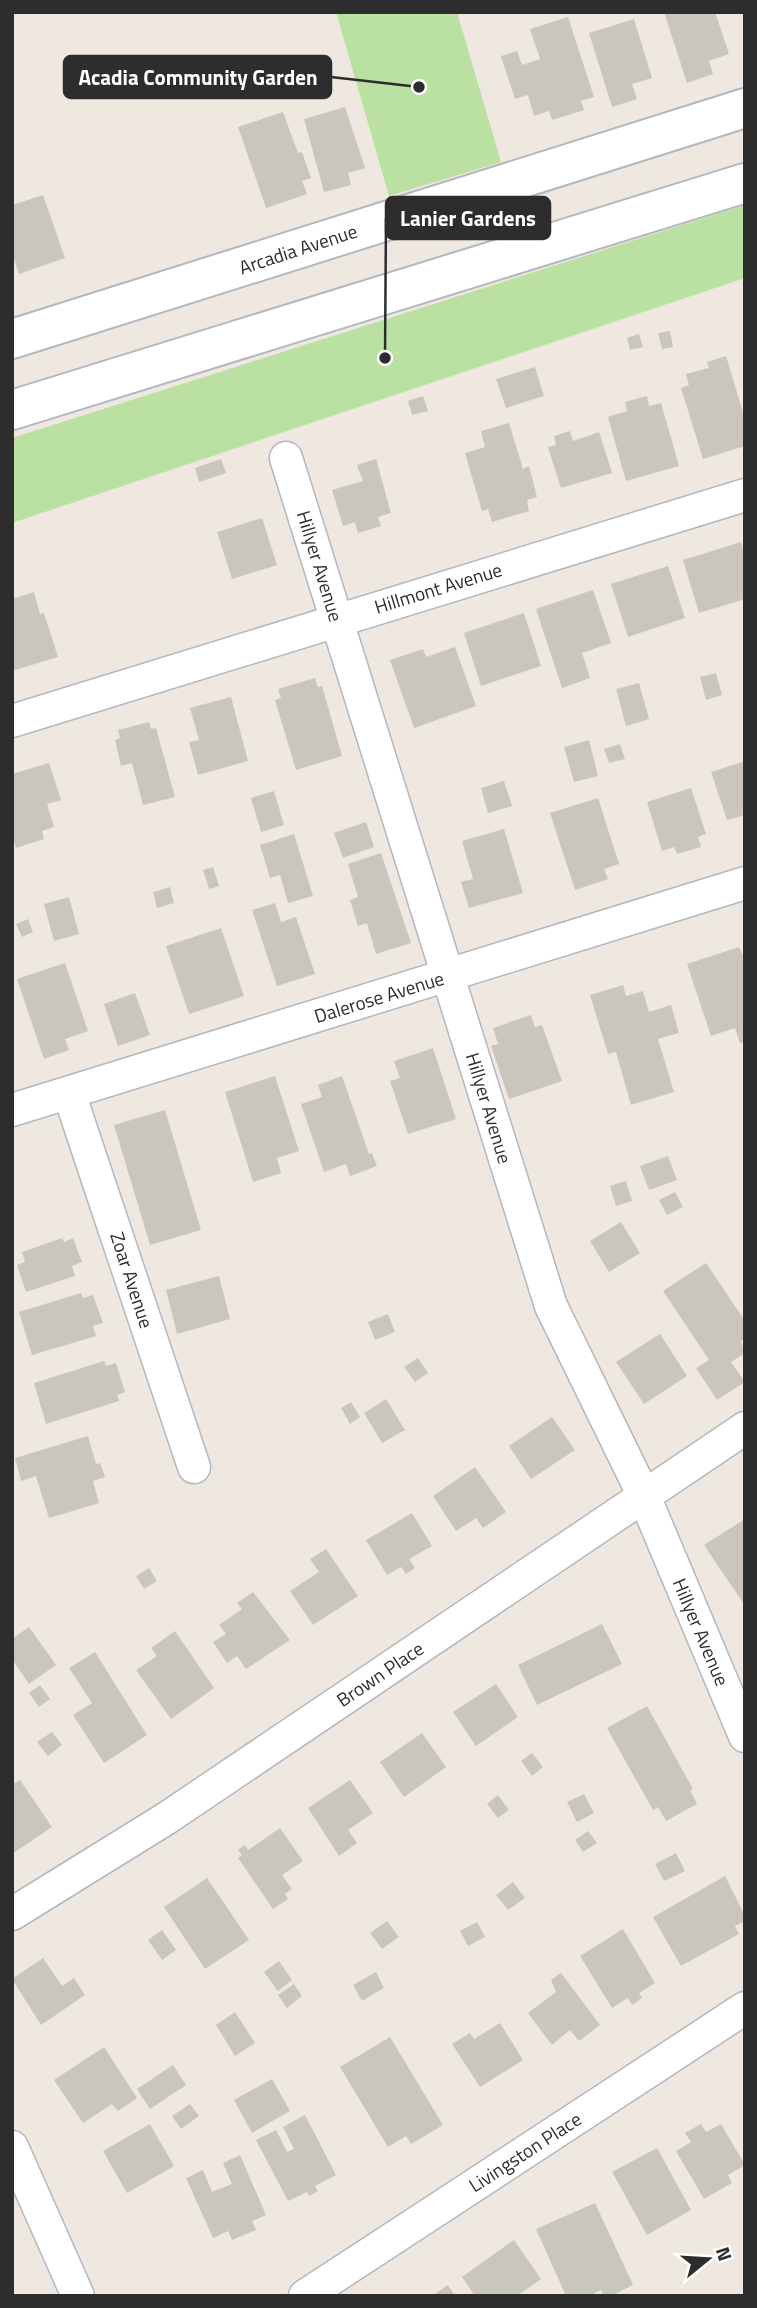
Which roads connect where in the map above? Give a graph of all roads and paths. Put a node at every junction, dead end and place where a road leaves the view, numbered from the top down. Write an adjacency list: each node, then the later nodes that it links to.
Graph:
1 (745, 108): 3 (street, Arcadia Avenue)
2 (745, 183): 4 (street)
3 (12, 339)
4 (12, 410)
5 (286, 458): 7 (street, Hillyer Avenue)
6 (745, 495): 7 (street, Hillmont Avenue)
7 (336, 619): 8 (street, Hillmont Avenue); 10 (street, Hillyer Avenue)
8 (12, 721)
9 (745, 883): 10 (street, Dalerose Avenue)
10 (447, 976): 11 (street, Dalerose Avenue); 15 (street, Hillyer Avenue)
11 (69, 1093): 12 (street, Dalerose Avenue); 14 (street, Zoar Avenue)
12 (12, 1110)
13 (745, 1428): 15 (street, Brown Place)
14 (194, 1467)
15 (644, 1496): 16 (street, Hillyer Avenue); 17 (street, Brown Place)
16 (745, 1737)
17 (12, 1914)
18 (745, 2008): 21 (street, Livingston Place)
19 (12, 2147): 20 (street)
20 (78, 2296)
21 (305, 2296)

